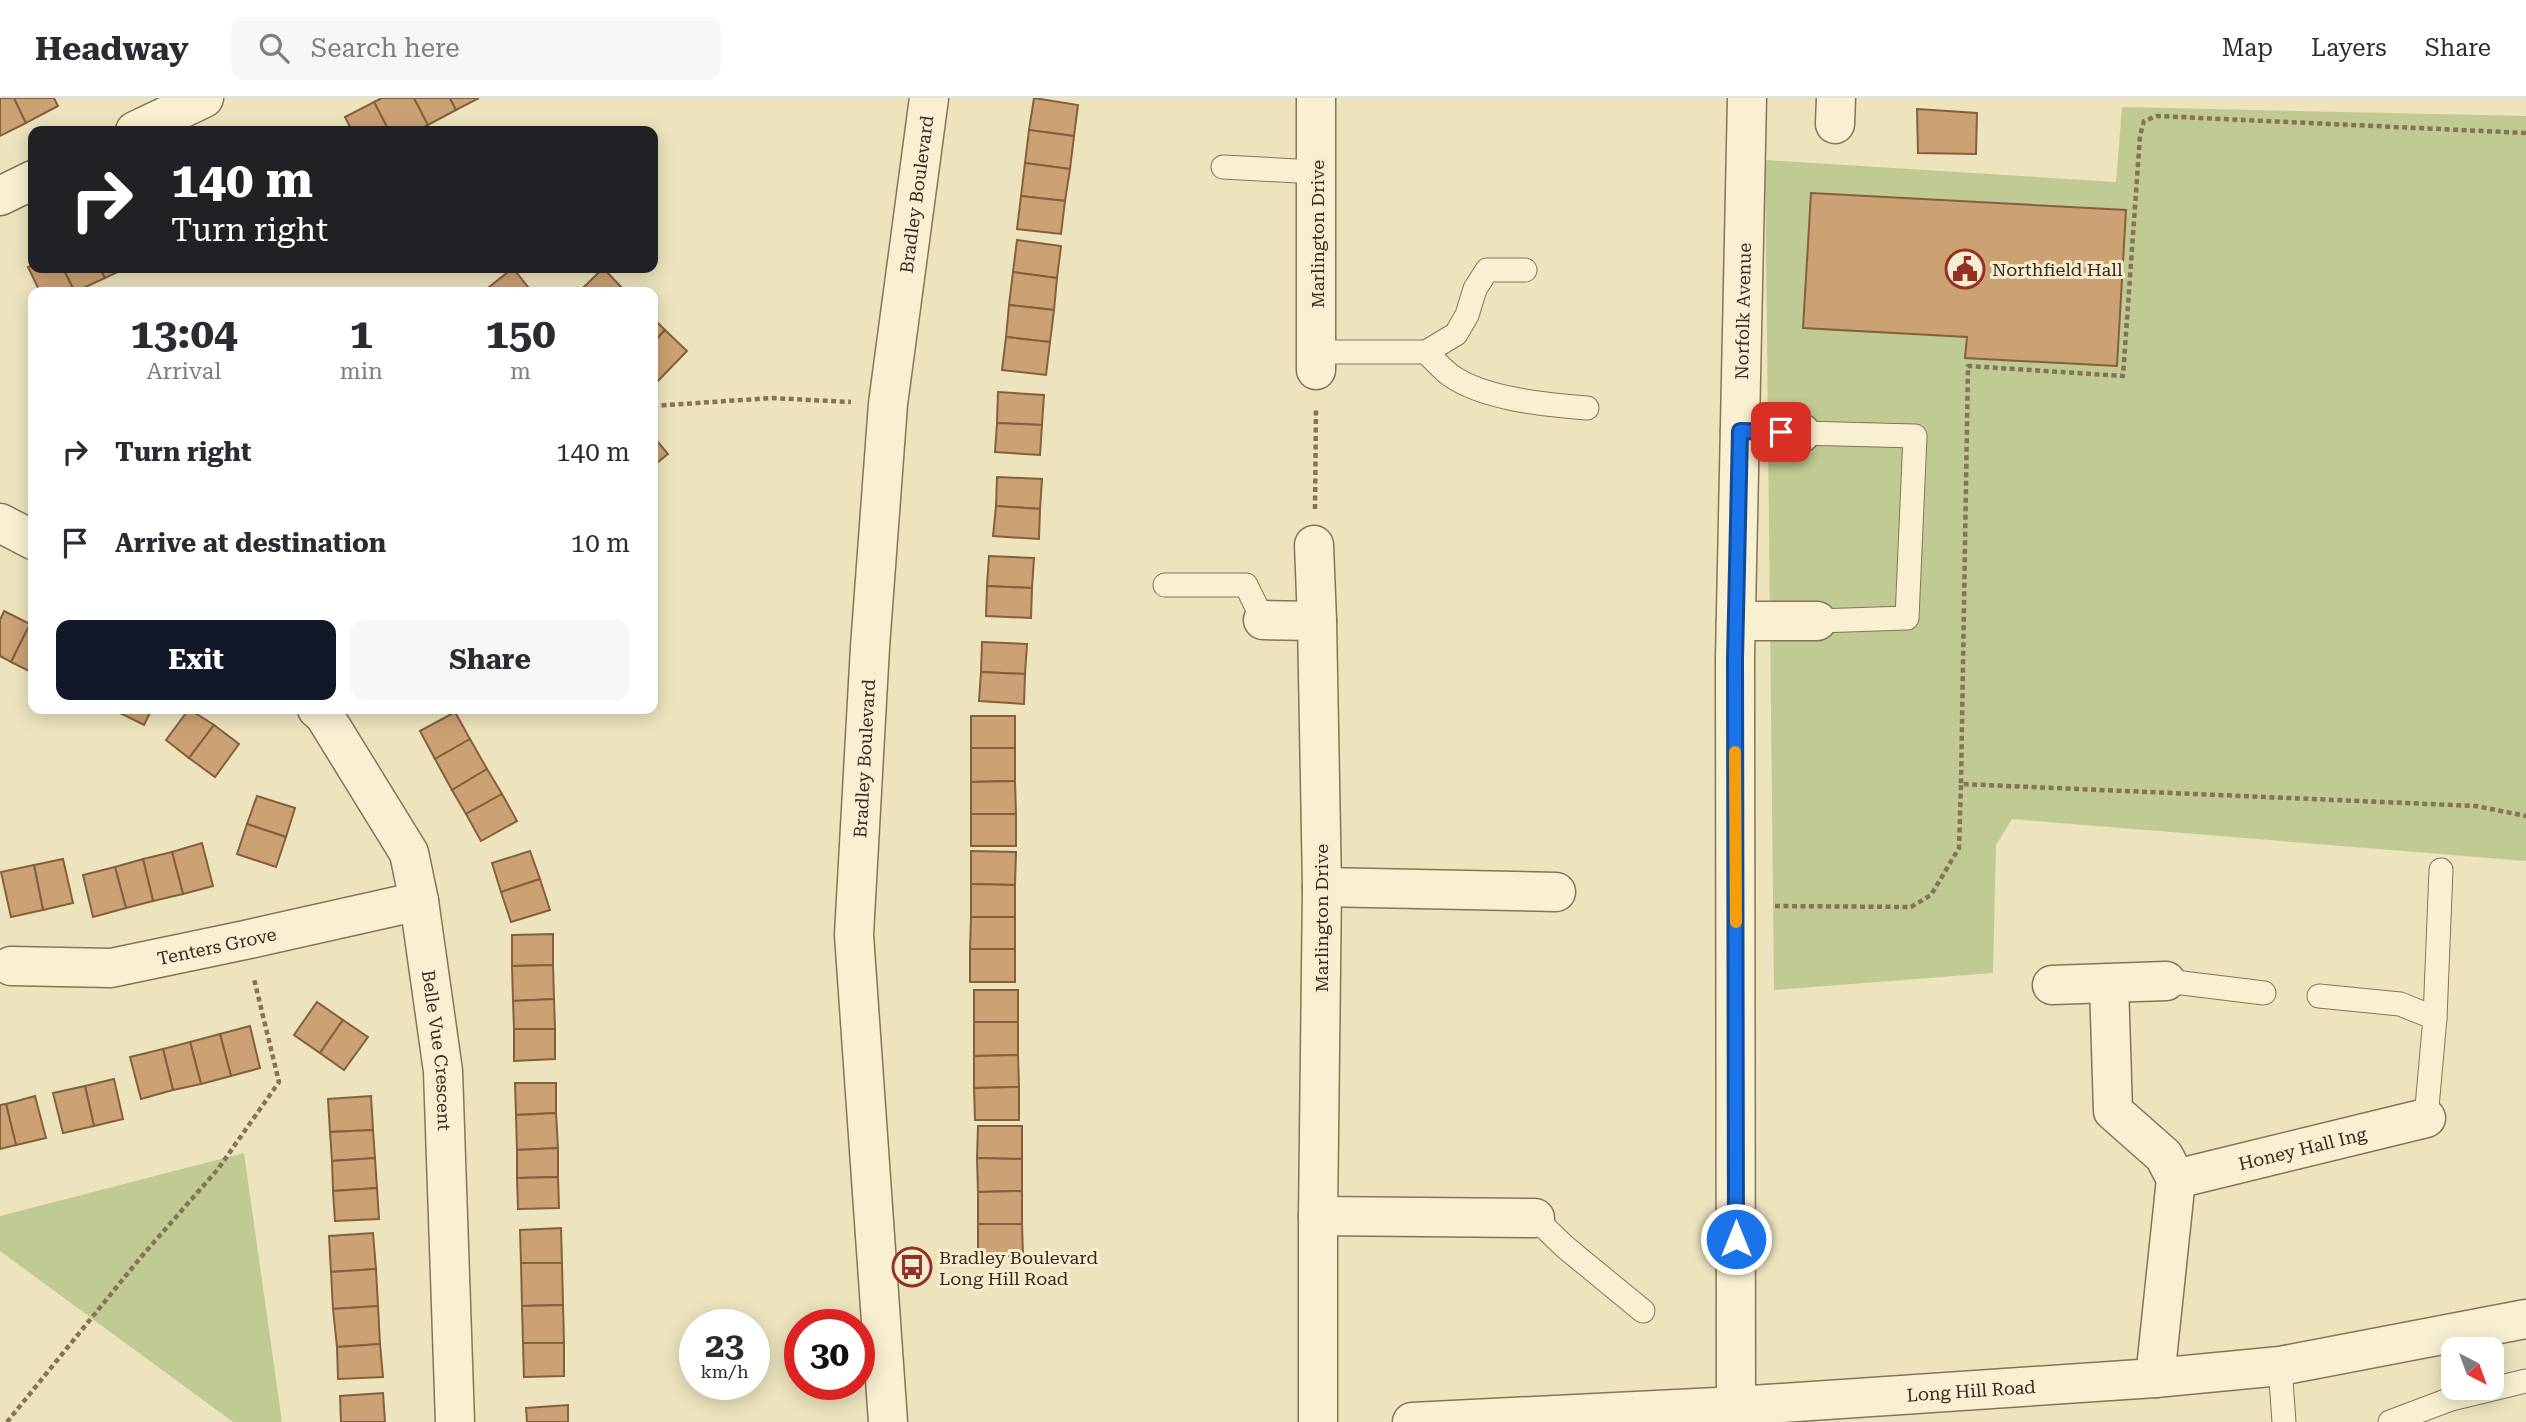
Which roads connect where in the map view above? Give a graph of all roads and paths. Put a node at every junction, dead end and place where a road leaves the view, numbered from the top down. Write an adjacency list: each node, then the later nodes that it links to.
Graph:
1 (204, 98): 5 (street)
2 (929, 98): 14 (street, Bradley Boulevard)
3 (1316, 98): 8 (street, Marlington Drive)
4 (1747, 98): 17 (street, Norfolk Avenue)
5 (145, 126)
6 (2526, 133): 28 (path)
7 (1223, 167): 8 (lane)
8 (1316, 172): 13 (street, Marlington Drive)
9 (28, 182): 10 (street)
10 (0, 196)
11 (1525, 271): 12 (lane)
12 (1426, 352): 13 (lane); 16 (lane)
13 (1317, 361): 21 (path)
14 (888, 404): 15 (path); 55 (street, Bradley Boulevard)
15 (658, 406)
16 (1587, 408)
17 (1740, 431): 18 (street); 25 (street, Norfolk Avenue)
18 (1801, 433): 26 (lane)
19 (0, 523): 20 (street)
20 (28, 537)
21 (1314, 545): 24 (street, Marlington Drive)
22 (1165, 584): 23 (lane)
23 (1263, 621): 24 (street)
24 (1317, 621): 31 (street, Marlington Drive)
25 (1736, 621): 26 (street); 34 (street, Norfolk Avenue)
26 (1817, 621)
27 (323, 714): 33 (street, Belle Vue Crescent)
28 (1961, 784): 29 (path); 34 (path)
29 (2526, 816)
30 (2441, 870): 42 (lane)
31 (1322, 887): 32 (street); 45 (street, Marlington Drive)
32 (1556, 891)
33 (419, 901): 35 (street, Tenters Grove); 54 (street, Belle Vue Crescent)
34 (1736, 906): 52 (street, Norfolk Avenue)
35 (245, 940): 36 (street, Tenters Grove); 53 (path)
36 (11, 966)
37 (2165, 981): 38 (street); 40 (lane)
38 (2109, 984): 39 (street); 44 (street)
39 (2052, 985)
40 (2264, 993)
41 (2319, 996): 42 (lane)
42 (2435, 1018): 43 (lane)
43 (2426, 1118): 44 (street, Honey Hall Ing)
44 (2176, 1179): 50 (street)
45 (1318, 1216): 46 (street); 56 (street, Marlington Drive)
46 (1535, 1218): 47 (lane)
47 (1643, 1311)
48 (2526, 1320): 49 (street, Long Hill Road)
49 (2280, 1366): 50 (street, Long Hill Road); 58 (lane)
50 (2155, 1378): 52 (street, Long Hill Road)
51 (2526, 1381): 59 (lane)
52 (1736, 1414): 57 (street, Long Hill Road)
53 (7, 1422)
54 (455, 1422)
55 (888, 1422)
56 (1318, 1422)
57 (1412, 1422)
58 (2284, 1422)
59 (2389, 1422)

